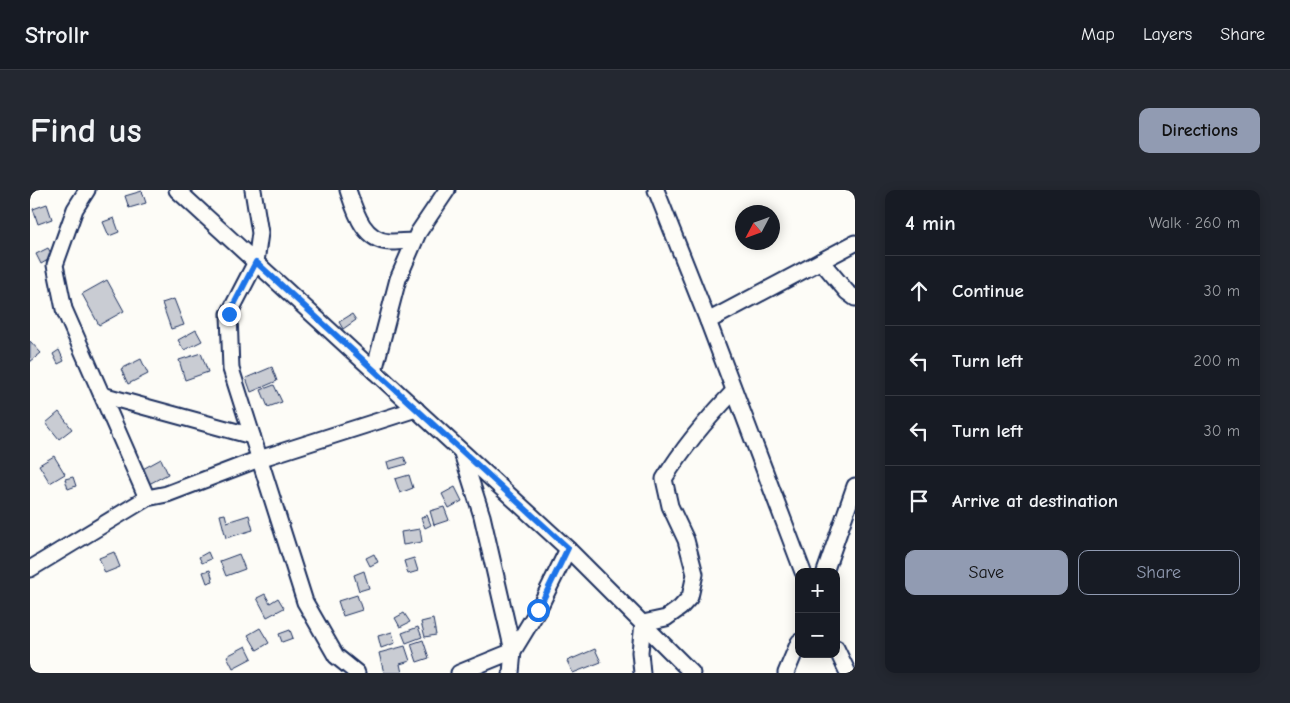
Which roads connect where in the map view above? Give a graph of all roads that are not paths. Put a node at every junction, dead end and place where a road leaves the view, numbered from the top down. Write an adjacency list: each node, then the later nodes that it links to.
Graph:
1 (87, 190): 15 (street)
2 (177, 190): 10 (street)
3 (253, 190): 10 (street)
4 (348, 190): 7 (street)
5 (447, 190): 7 (street)
6 (656, 190): 12 (street)
7 (414, 241): 13 (street)
8 (855, 243): 9 (street)
9 (821, 260): 11 (street); 12 (street)
10 (256, 262): 13 (street); 17 (street)
11 (855, 298)
12 (708, 321): 14 (street)
13 (374, 371): 16 (street)
14 (734, 390): 23 (street); 26 (street)
15 (102, 395): 17 (street); 21 (street)
16 (416, 409): 18 (street); 19 (street)
17 (252, 436): 19 (street)
18 (461, 450): 22 (street); 27 (street)
19 (259, 459): 21 (street); 30 (street)
20 (855, 486): 24 (street)
21 (147, 498): 25 (street)
22 (568, 548): 26 (street); 27 (street)
23 (801, 568)
24 (826, 568)
25 (30, 569)
26 (643, 623): 33 (street); 34 (street)
27 (513, 651): 31 (street); 32 (street)
28 (795, 652): 35 (street)
29 (840, 656): 36 (street)
30 (357, 673)
31 (459, 673)
32 (511, 673)
33 (642, 673)
34 (692, 673)
35 (786, 673)
36 (848, 673)

